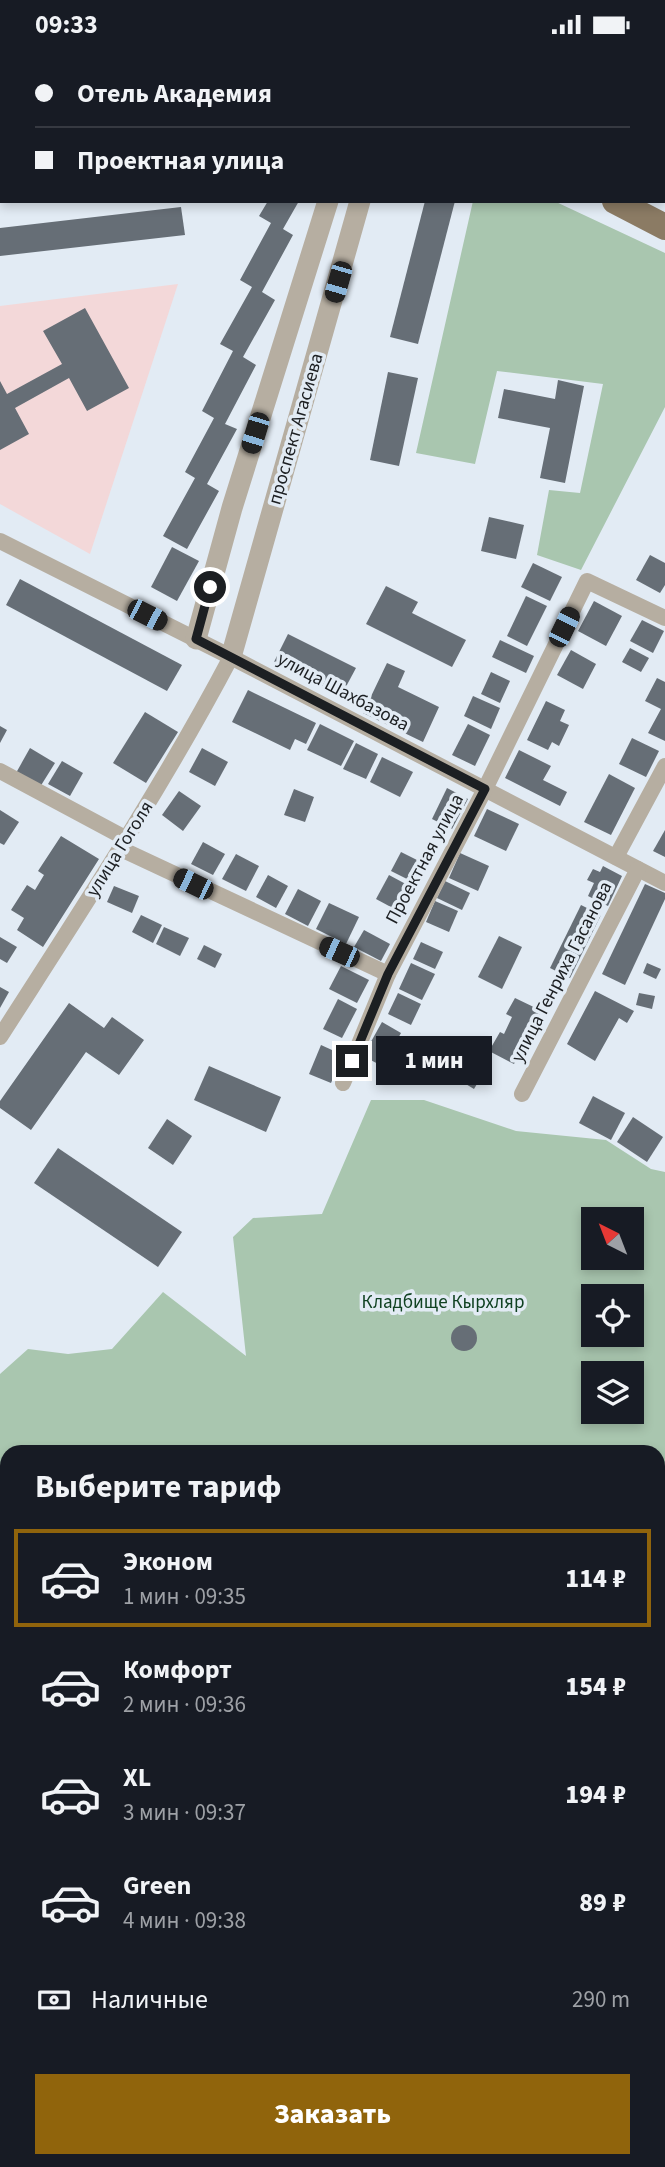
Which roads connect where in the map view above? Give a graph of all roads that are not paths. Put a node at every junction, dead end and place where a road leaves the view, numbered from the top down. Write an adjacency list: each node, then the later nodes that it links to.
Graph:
1 (327, 203): 8 (street)
2 (359, 203): 9 (street, проспект Агасиева)
3 (619, 203): 5 (main road)
4 (640, 203): 5 (main road)
5 (665, 225)
6 (0, 541): 8 (street, улица Шахбазова)
7 (665, 618): 12 (street, Проектная улица)
8 (196, 639): 9 (street, улица Шахбазова)
9 (231, 657): 12 (street, улица Шахбазова); 13 (street, улица Гоголя)
10 (665, 766): 14 (street, улица Генриха Гасанова)
11 (0, 771): 13 (street)
12 (485, 789): 14 (street, улица Шахбазова); 17 (street, Проектная улица)
13 (124, 844): 17 (street); 18 (street, улица Гоголя)
14 (616, 857): 15 (street, улица Шахбазова)
15 (638, 869): 16 (street, улица Шахбазова); 20 (street, улица Генриха Гасанова)
16 (665, 883)
17 (388, 974): 19 (street, Проектная улица)
18 (0, 1037)
19 (343, 1083)
20 (522, 1094)

